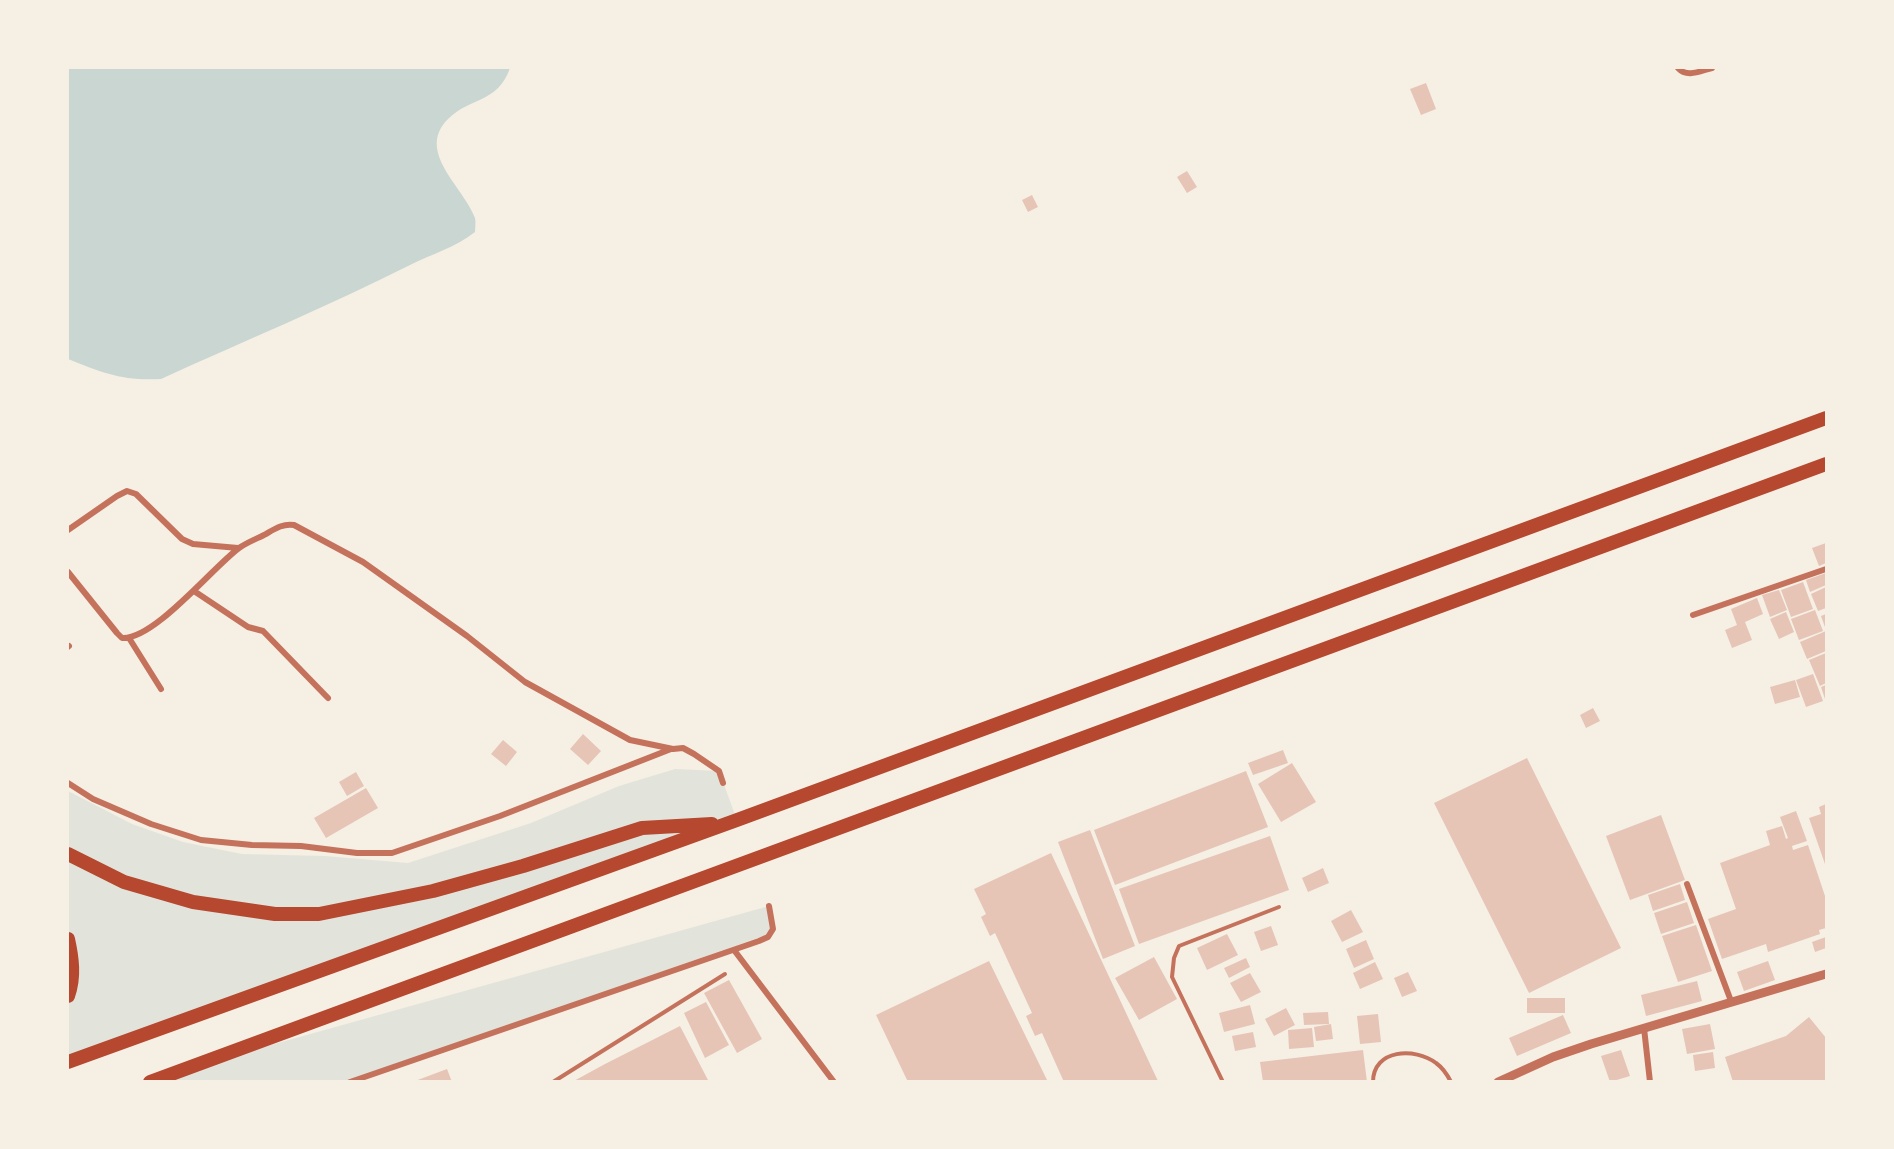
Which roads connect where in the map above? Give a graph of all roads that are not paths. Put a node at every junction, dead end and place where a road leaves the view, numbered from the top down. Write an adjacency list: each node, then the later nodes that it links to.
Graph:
1 (1678, 68): 2 (street)
2 (1712, 68)
3 (1827, 418): 17 (highway)
4 (1827, 464): 31 (highway)
5 (68, 530): 6 (street)
6 (239, 549): 9 (street); 14 (street)
7 (1827, 569): 10 (street)
8 (68, 572): 11 (street)
9 (194, 591): 11 (street); 13 (street)
10 (1693, 615)
11 (129, 638): 12 (street)
12 (161, 689)
13 (328, 698)
14 (672, 749): 15 (street); 16 (street)
15 (68, 783)
16 (723, 783)
17 (728, 823): 18 (highway); 29 (highway)
18 (68, 854)
19 (1687, 884): 27 (street)
20 (769, 906): 23 (street)
21 (1279, 907): 35 (lane)
22 (68, 939): 26 (highway)
23 (734, 950): 32 (street); 34 (street)
24 (725, 974): 33 (lane)
25 (1827, 974): 27 (street)
26 (68, 996)
27 (1731, 1001): 28 (street)
28 (1644, 1028): 30 (street); 38 (street)
29 (68, 1062)
30 (1499, 1081)
31 (150, 1082)
32 (350, 1082)
33 (553, 1082)
34 (834, 1082)
35 (1223, 1082)
36 (1373, 1082): 37 (lane)
37 (1451, 1082)
38 (1650, 1082)

